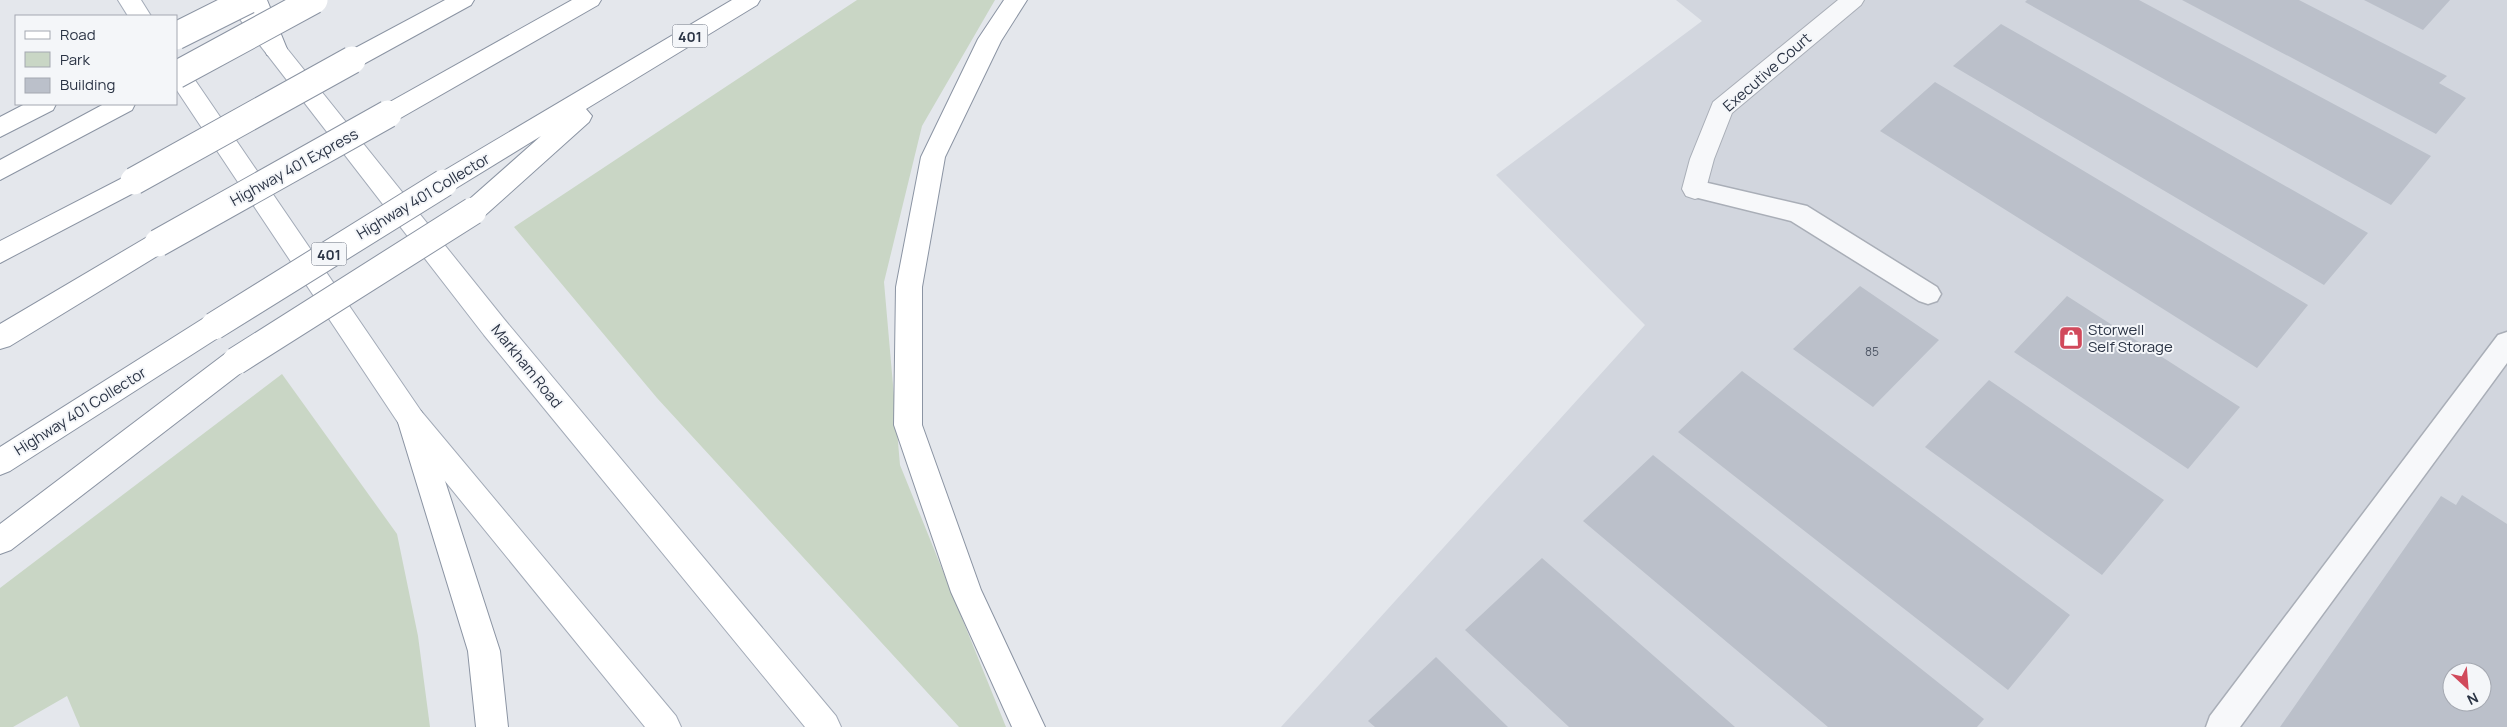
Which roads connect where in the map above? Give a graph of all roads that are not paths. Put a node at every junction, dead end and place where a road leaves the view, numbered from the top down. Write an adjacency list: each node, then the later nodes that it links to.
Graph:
1 (129, 0): 11 (main road)
2 (236, 0): 13 (main road, Markham Road)
3 (248, 0): 12 (main road, bridge)
4 (256, 0): 13 (main road)
5 (314, 0): 16 (main road, bridge)
6 (463, 0): 22 (main road, bridge)
7 (590, 0): 24 (main road, Highway 401 Express, bridge)
8 (749, 0): 14 (main road, Highway 401 Collector / 401)
9 (1016, 0): 32 (main road)
10 (1853, 0): 21 (street, Executive Court)
11 (139, 15)
12 (178, 35)
13 (274, 49): 31 (main road, Markham Road)
14 (630, 72): 27 (main road, Highway 401 Collector / 401, bridge); 28 (main road, bridge)
15 (178, 73): 26 (main road)
16 (178, 74)
17 (42, 105): 19 (main road)
18 (113, 109): 20 (main road)
19 (0, 128)
20 (0, 171)
21 (1695, 189): 23 (lane)
22 (0, 253)
23 (1928, 294)
24 (0, 338)
25 (2507, 342): 33 (lane)
26 (411, 419): 29 (main road); 30 (main road)
27 (0, 462)
28 (0, 541)
29 (492, 727)
30 (665, 727)
31 (825, 727)
32 (1029, 727)
33 (2221, 727)

